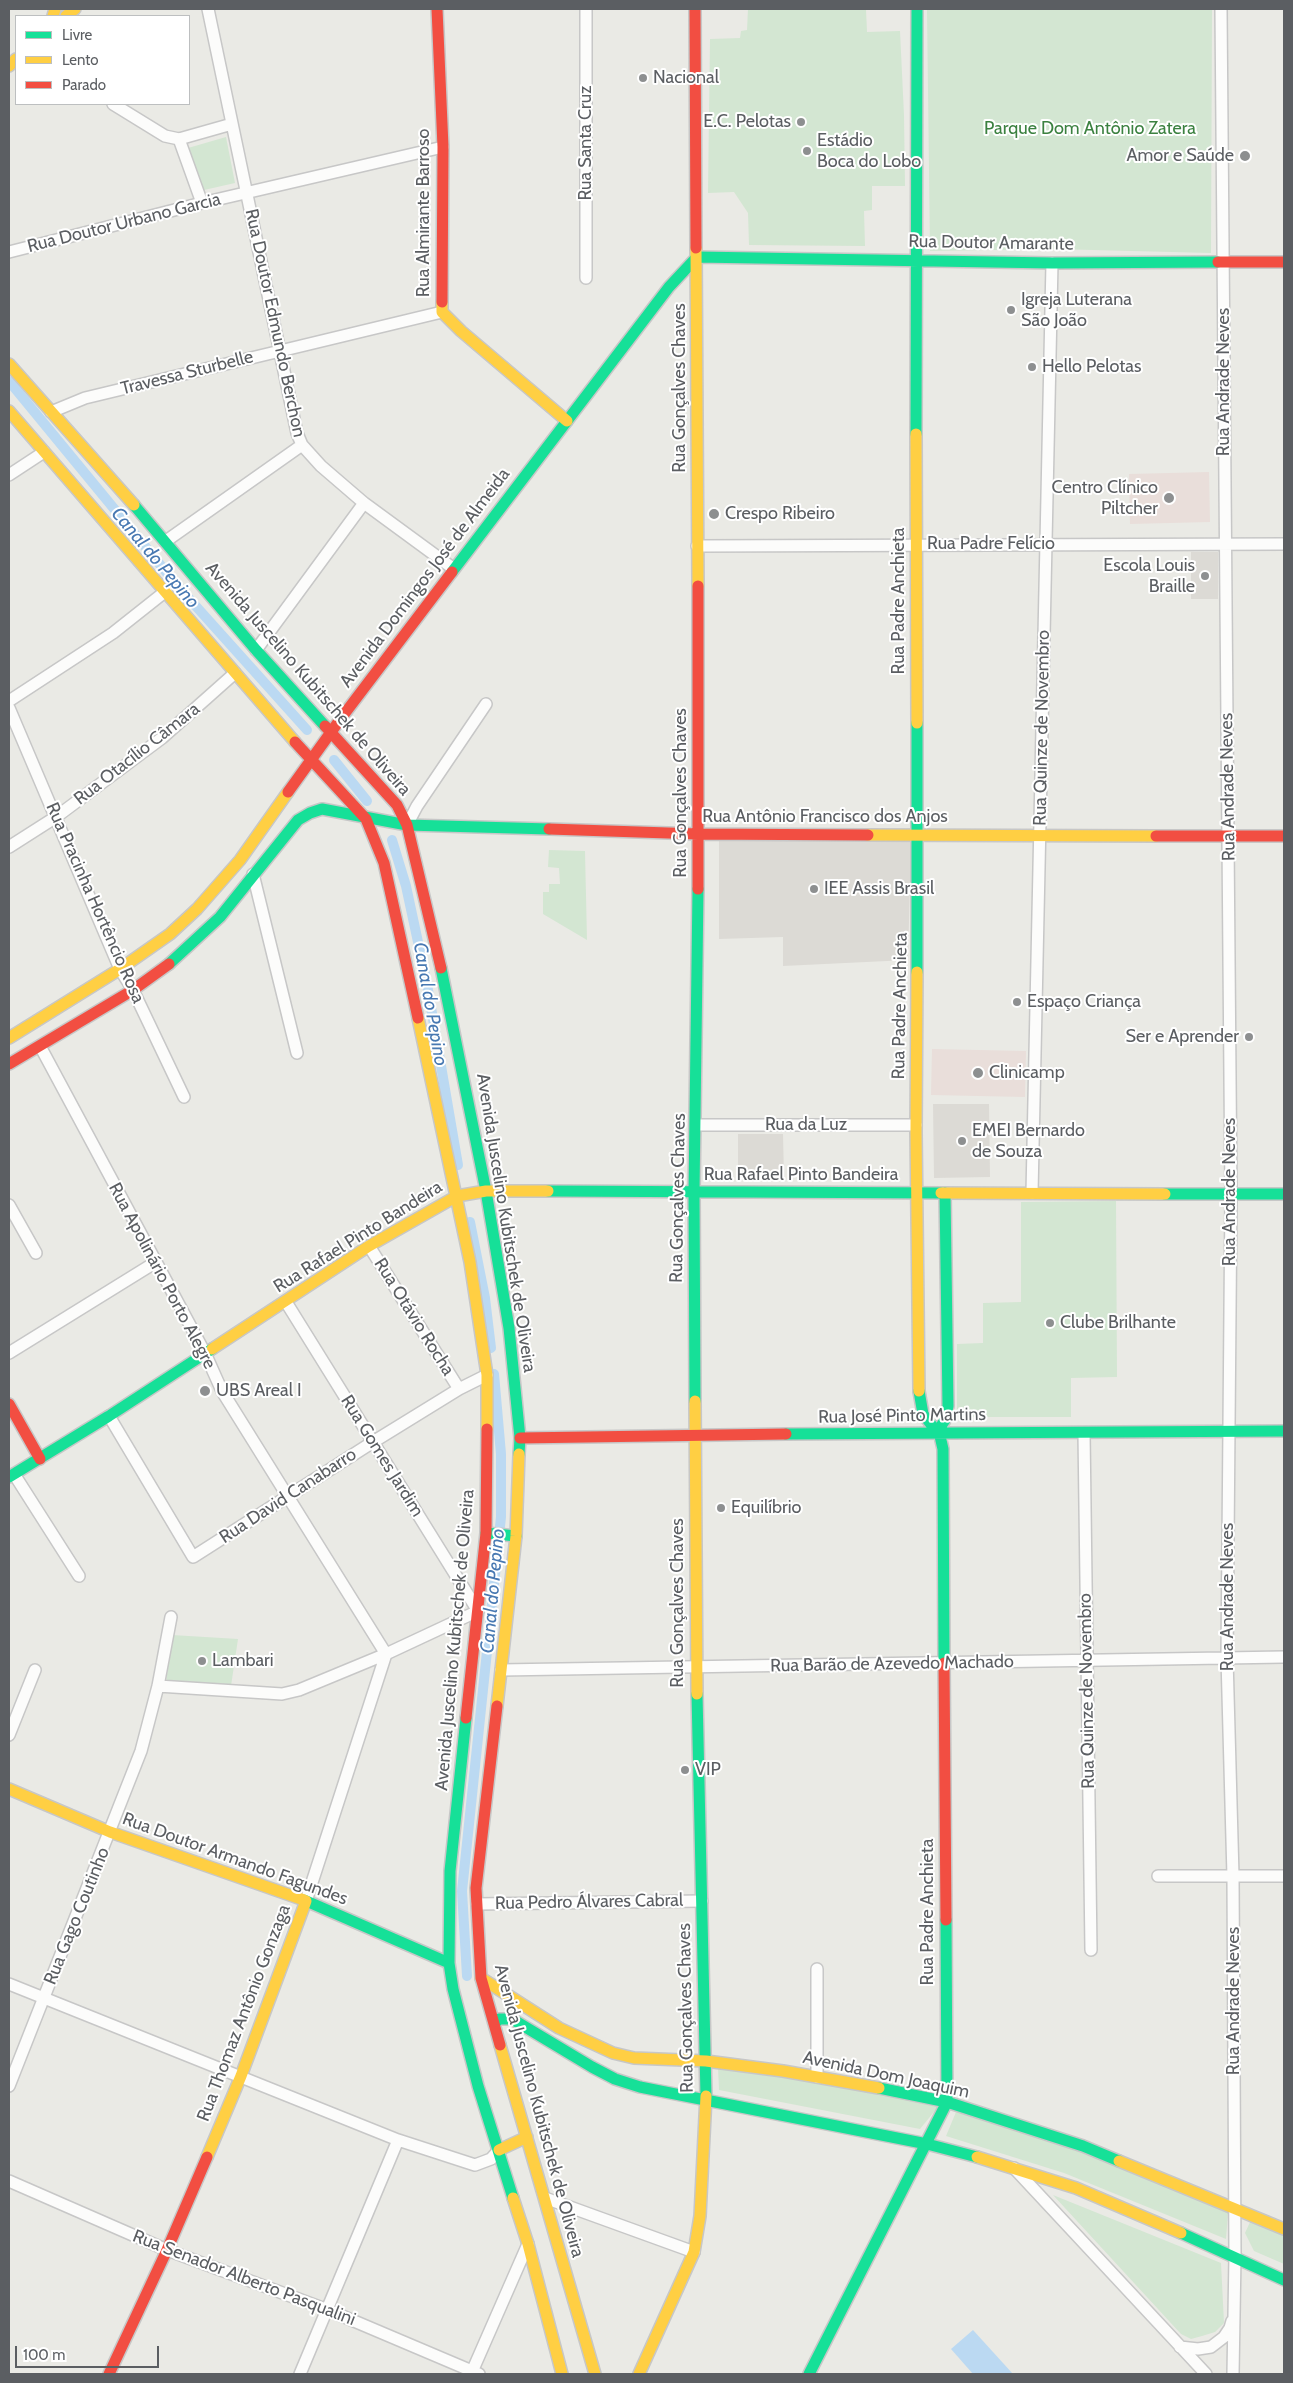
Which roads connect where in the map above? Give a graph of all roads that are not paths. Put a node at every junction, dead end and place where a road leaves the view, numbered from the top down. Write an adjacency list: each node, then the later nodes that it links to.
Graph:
1 (208, 9): 8 (street, Rua Doutor Edmundo Berchon)
2 (437, 9): 10 (main road, Rua Almirante Barroso)
3 (586, 9): 19 (street, Rua Santa Cruz)
4 (695, 9): 14 (main road, Rua Gonçalves Chaves)
5 (917, 9): 15 (main road, Rua Padre Anchieta)
6 (1221, 9): 18 (street, Rua Andrade Neves)
7 (115, 105): 9 (street)
8 (232, 124): 9 (street); 11 (street, Rua Doutor Edmundo Berchon)
9 (180, 138): 12 (street)
10 (443, 147): 11 (street, Rua Doutor Urbano Garcia); 20 (main road, Rua Almirante Barroso)
11 (247, 194): 12 (street, Rua Doutor Urbano Garcia); 21 (street, Rua Doutor Edmundo Berchon)
12 (202, 203): 13 (street, Rua Doutor Urbano Garcia)
13 (9, 252)
14 (697, 256): 15 (main road, Rua Doutor Amarante); 25 (main road, Avenida Domingos José de Almeida); 35 (main road, Rua Gonçalves Chaves)
15 (918, 259): 17 (main road, Rua Doutor Amarante); 31 (main road, Rua Padre Anchieta)
16 (1284, 262): 18 (main road, Rua Doutor Amarante)
17 (1052, 263): 18 (main road, Rua Doutor Amarante); 32 (street, Rua Quinze de Novembro)
18 (1224, 263): 33 (street, Rua Andrade Neves)
19 (586, 278)
20 (442, 312): 21 (street, Travessa Sturbelle); 25 (main road, Rua Almirante Barroso)
21 (280, 351): 24 (street, Travessa Sturbelle); 26 (street, Rua Doutor Edmundo Berchon)
22 (9, 364): 24 (main road, Avenida Juscelino Kubitschek de Oliveira)
23 (9, 411): 27 (main road, Avenida Juscelino Kubitschek de Oliveira)
24 (51, 412): 30 (main road, Avenida Juscelino Kubitschek de Oliveira)
25 (567, 421): 36 (main road, Avenida Domingos José de Almeida)
26 (302, 445): 29 (street, Rua Doutor Edmundo Berchon); 30 (street)
27 (44, 452): 28 (street); 37 (main road, Avenida Juscelino Kubitschek de Oliveira)
28 (9, 475)
29 (364, 504): 36 (street, Rua Doutor Edmundo Berchon); 38 (street)
30 (166, 540): 38 (main road, Avenida Juscelino Kubitschek de Oliveira)
31 (916, 544): 32 (street, Rua Padre Felício); 35 (street, Rua Padre Felício); 49 (main road, Rua Padre Anchieta)
32 (1045, 544): 33 (street, Rua Padre Felício); 50 (street, Rua Quinze de Novembro)
33 (1225, 544): 34 (street, Rua Padre Felício); 51 (street, Rua Andrade Neves)
34 (1284, 544)
35 (697, 546): 48 (main road, Rua Gonçalves Chaves)
36 (454, 569): 43 (main road, Avenida Domingos José de Almeida)
37 (166, 591): 39 (main road, Avenida Juscelino Kubitschek de Oliveira); 40 (street)
38 (256, 650): 43 (main road, Avenida Juscelino Kubitschek de Oliveira)
39 (235, 673): 44 (main road, Avenida Juscelino Kubitschek de Oliveira); 45 (street, Rua Otacílio Câmara)
40 (9, 701)
41 (486, 704): 47 (street)
42 (9, 708): 45 (street, Rua Pracinha Hortêncio Rosa)
43 (331, 731): 44 (main road, Avenida Domingos José de Almeida); 47 (main road, Avenida Juscelino Kubitschek de Oliveira)
44 (311, 761): 46 (main road, Avenida Juscelino Kubitschek de Oliveira); 55 (main road, Avenida Domingos José de Almeida)
45 (56, 817): 53 (street, Rua Otacílio Câmara); 55 (street, Rua Pracinha Hortêncio Rosa)
46 (366, 819): 47 (main road, Rua Antônio Francisco dos Anjos); 54 (main road); 71 (main road, Avenida Juscelino Kubitschek de Oliveira)
47 (407, 825): 48 (main road, Rua Antônio Francisco dos Anjos); 64 (main road, Avenida Juscelino Kubitschek de Oliveira)
48 (698, 834): 49 (main road, Rua Antônio Francisco dos Anjos); 62 (main road, Rua Gonçalves Chaves)
49 (918, 835): 50 (main road, Rua Antônio Francisco dos Anjos); 63 (main road, Rua Padre Anchieta)
50 (1040, 835): 51 (main road, Rua Antônio Francisco dos Anjos); 68 (street, Rua Quinze de Novembro)
51 (1229, 836): 52 (main road, Rua Antônio Francisco dos Anjos); 70 (street, Rua Andrade Neves)
52 (1284, 836)
53 (9, 847)
54 (253, 874): 56 (main road); 59 (street)
55 (120, 969): 56 (street, Rua Pracinha Hortêncio Rosa); 57 (main road, Avenida Domingos José de Almeida)
56 (133, 990): 58 (main road); 61 (street, Rua Pracinha Hortêncio Rosa)
57 (9, 1038)
58 (40, 1046): 60 (main road); 75 (street, Rua Apolinário Porto Alegre)
59 (297, 1053)
60 (9, 1064)
61 (184, 1097)
62 (696, 1125): 63 (street, Rua da Luz); 65 (main road, Rua Gonçalves Chaves)
63 (916, 1125): 66 (main road, Rua Padre Anchieta)
64 (486, 1191): 65 (main road, Rua Rafael Pinto Bandeira); 71 (main road, Rua Rafael Pinto Bandeira); 90 (main road, Avenida Juscelino Kubitschek de Oliveira)
65 (694, 1192): 66 (main road, Rua Rafael Pinto Bandeira); 89 (main road, Rua Gonçalves Chaves)
66 (918, 1193): 67 (main road, Rua Rafael Pinto Bandeira); 82 (main road, Rua Padre Anchieta)
67 (945, 1194): 68 (main road, Rua Rafael Pinto Bandeira); 83 (main road)
68 (1032, 1194): 70 (main road, Rua Rafael Pinto Bandeira)
69 (1284, 1194): 70 (main road, Rua Rafael Pinto Bandeira)
70 (1231, 1195): 85 (street, Rua Andrade Neves)
71 (457, 1196): 73 (main road, Rua Rafael Pinto Bandeira); 79 (main road, Avenida Juscelino Kubitschek de Oliveira)
72 (9, 1205): 74 (street)
73 (369, 1246): 76 (main road, Rua Rafael Pinto Bandeira); 80 (street, Rua Otávio Rocha)
74 (36, 1253)
75 (156, 1262): 77 (street); 78 (street, Rua Apolinário Porto Alegre)
76 (286, 1302): 78 (main road, Rua Rafael Pinto Bandeira); 91 (street, Rua Gomes Jardim)
77 (9, 1353)
78 (205, 1353): 84 (main road, Rua Rafael Pinto Bandeira); 94 (street, Rua Apolinário Porto Alegre)
79 (487, 1375): 80 (street, Rua David Canabarro); 95 (main road, Avenida Juscelino Kubitschek de Oliveira)
80 (459, 1389): 91 (street, Rua David Canabarro)
81 (9, 1404): 92 (main road)
82 (920, 1406): 83 (main road); 87 (main road, Rua Padre Anchieta)
83 (948, 1406): 87 (main road)
84 (109, 1416): 92 (main road, Rua Rafael Pinto Bandeira); 94 (street, Rua David Canabarro)
85 (1229, 1431): 86 (main road, Rua José Pinto Martins); 88 (main road, Rua José Pinto Martins); 102 (street, Rua Andrade Neves)
86 (1284, 1431)
87 (937, 1432): 88 (main road, Rua José Pinto Martins); 89 (main road, Rua José Pinto Martins); 104 (main road, Rua Padre Anchieta)
88 (1084, 1433): 103 (street, Rua Quinze de Novembro)
89 (695, 1437): 90 (main road, Rua José Pinto Martins); 105 (main road, Rua Gonçalves Chaves)
90 (520, 1438): 96 (main road, Avenida Juscelino Kubitschek de Oliveira)
91 (373, 1442): 94 (street, Rua David Canabarro); 98 (street, Rua Gomes Jardim)
92 (40, 1459): 93 (main road, Rua Rafael Pinto Bandeira)
93 (12, 1476): 97 (street)
94 (287, 1497): 100 (street, Rua Apolinário Porto Alegre)
95 (490, 1533): 96 (main road); 98 (main road, Avenida Juscelino Kubitschek de Oliveira)
96 (513, 1536): 107 (main road, Avenida Juscelino Kubitschek de Oliveira)
97 (79, 1576)
98 (478, 1611): 100 (street); 112 (main road, Avenida Juscelino Kubitschek de Oliveira)
99 (171, 1617): 108 (street, Rua Gago Coutinho)
100 (386, 1654): 108 (street); 117 (street, Rua Thomaz Antônio Gonzaga)
101 (1284, 1657): 102 (street, Rua Barão de Azevedo Machado)
102 (1227, 1658): 103 (street, Rua Barão de Azevedo Machado); 115 (street, Rua Andrade Neves)
103 (1086, 1661): 104 (street, Rua Barão de Azevedo Machado); 120 (street, Rua Quinze de Novembro)
104 (945, 1663): 105 (street, Rua Barão de Azevedo Machado); 132 (main road, Rua Padre Anchieta)
105 (696, 1667): 107 (street, Rua Barão de Azevedo Machado); 118 (main road, Rua Gonçalves Chaves)
106 (35, 1670): 109 (street)
107 (501, 1670): 113 (main road, Avenida Juscelino Kubitschek de Oliveira)
108 (158, 1686): 111 (street, Rua Gago Coutinho)
109 (9, 1736)
110 (9, 1790): 111 (main road, Rua Doutor Armando Fagundes)
111 (110, 1832): 117 (main road, Rua Doutor Armando Fagundes); 125 (street, Rua Gago Coutinho)
112 (453, 1871): 113 (main road); 121 (main road, Avenida Juscelino Kubitschek de Oliveira)
113 (474, 1875): 119 (main road, Avenida Juscelino Kubitschek de Oliveira)
114 (1158, 1876): 115 (street)
115 (1233, 1876): 116 (street); 140 (street, Rua Andrade Neves)
116 (1284, 1876)
117 (306, 1901): 121 (main road, Rua Doutor Armando Fagundes); 128 (main road, Rua Thomaz Antônio Gonzaga)
118 (702, 1901): 119 (street, Rua Pedro Álvares Cabral); 127 (main road, Rua Gonçalves Chaves)
119 (477, 1904): 123 (main road, Avenida Juscelino Kubitschek de Oliveira)
120 (1091, 1950)
121 (449, 1963): 136 (main road, Avenida Juscelino Kubitschek de Oliveira)
122 (817, 1969): 129 (street)
123 (482, 1978): 126 (main road, Avenida Juscelino Kubitschek de Oliveira); 127 (main road, Avenida Dom Joaquim)
124 (9, 1984): 125 (street)
125 (44, 1999): 128 (street); 130 (street, Rua Gago Coutinho)
126 (495, 2023): 131 (main road); 133 (main road, Avenida Juscelino Kubitschek de Oliveira)
127 (706, 2061): 129 (main road, Avenida Dom Joaquim); 131 (main road, Rua Gonçalves Chaves)
128 (241, 2076): 134 (street); 143 (main road, Rua Thomaz Antônio Gonzaga)
129 (817, 2077): 132 (main road, Avenida Dom Joaquim)
130 (9, 2086)
131 (705, 2101): 135 (main road); 144 (main road, Rua Gonçalves Chaves)
132 (947, 2102): 135 (main road, Rua Padre Anchieta); 140 (main road, Avenida Dom Joaquim)
133 (527, 2137): 136 (main road); 139 (main road, Avenida Juscelino Kubitschek de Oliveira)
134 (398, 2140): 136 (street); 147 (street)
135 (926, 2144): 137 (main road); 156 (main road, Rua Padre Anchieta)
136 (499, 2150): 142 (main road, Avenida Juscelino Kubitschek de Oliveira)
137 (1012, 2167): 145 (main road); 149 (street)
138 (9, 2181): 143 (street, Rua Senador Alberto Pasqualini)
139 (545, 2198): 144 (street); 154 (main road, Avenida Juscelino Kubitschek de Oliveira)
140 (1235, 2209): 141 (main road, Avenida Dom Joaquim); 145 (street, Rua Andrade Neves)
141 (1284, 2229)
142 (528, 2244): 150 (street); 153 (main road, Avenida Juscelino Kubitschek de Oliveira)
143 (167, 2250): 147 (street, Rua Senador Alberto Pasqualini); 151 (main road, Rua Thomaz Antônio Gonzaga)
144 (694, 2252): 155 (main road, Rua Gonçalves Chaves)
145 (1235, 2256): 146 (main road); 148 (street, Rua Andrade Neves)
146 (1284, 2280)
147 (328, 2310): 150 (street, Rua Senador Alberto Pasqualini); 152 (street)
148 (1234, 2311): 149 (street); 158 (street, Rua Andrade Neves)
149 (1180, 2347): 157 (street)
150 (474, 2373)
151 (109, 2374)
152 (300, 2374)
153 (562, 2374)
154 (595, 2374)
155 (639, 2374)
156 (809, 2374)
157 (1206, 2374)
158 (1233, 2374)

